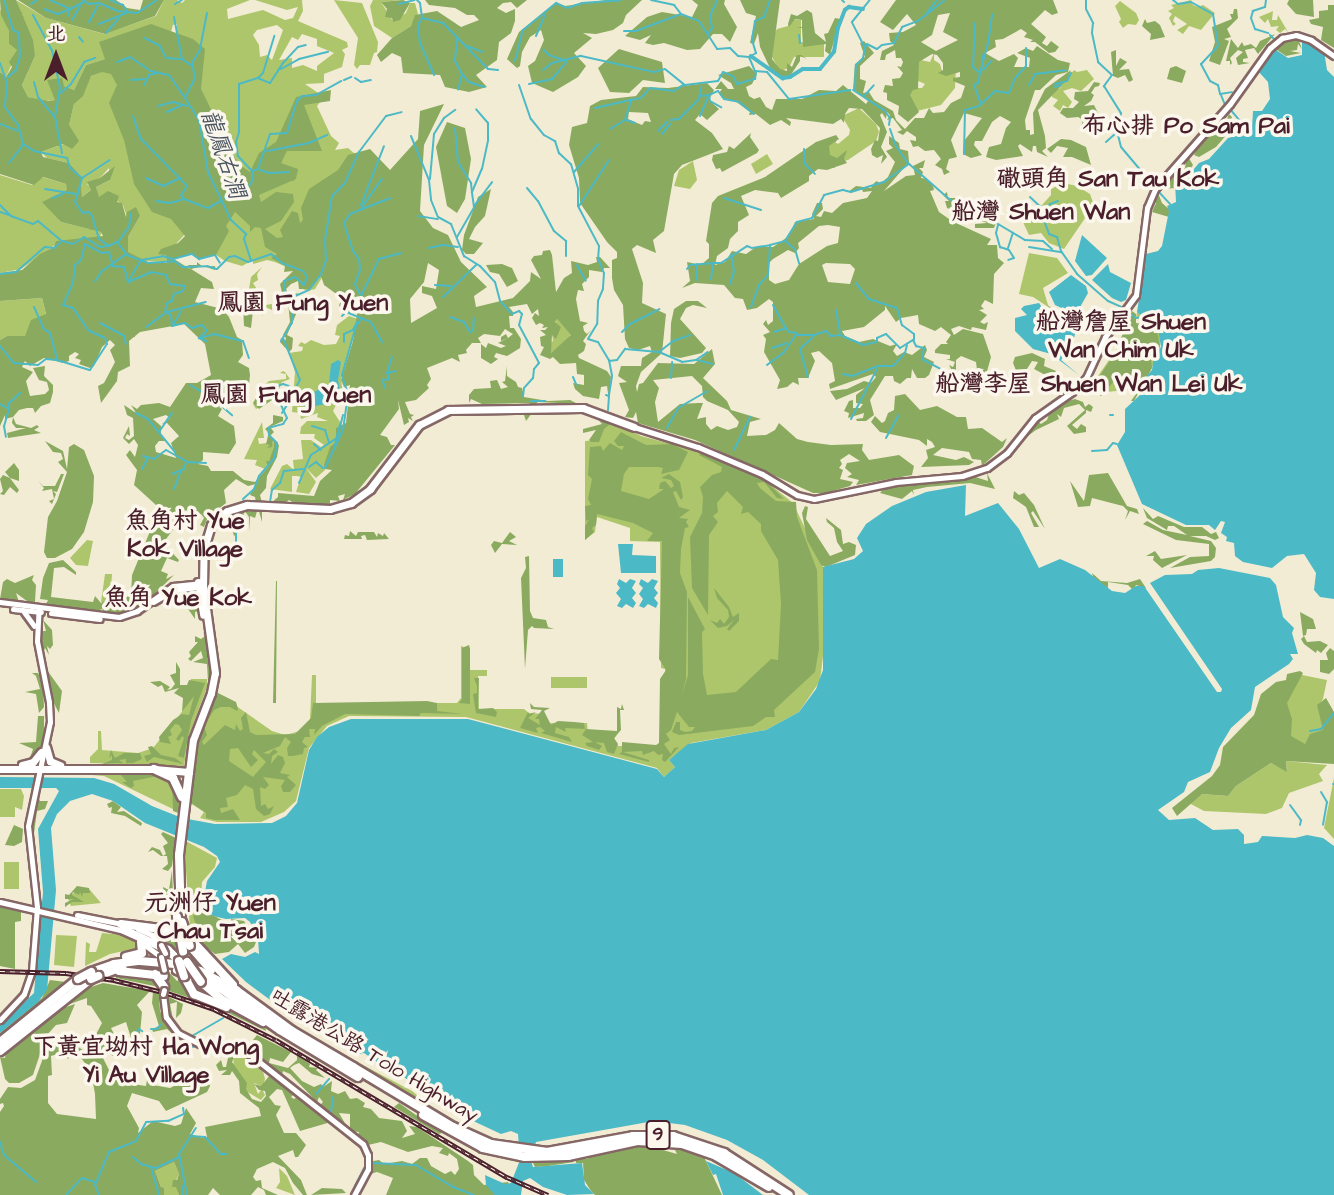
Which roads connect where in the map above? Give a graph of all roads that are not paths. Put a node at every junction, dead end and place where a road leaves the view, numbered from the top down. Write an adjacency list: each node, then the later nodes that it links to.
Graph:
1 (1334, 56): 2 (main road)
2 (633, 425): 3 (main road)
3 (201, 585): 6 (main road); 7 (main road); 15 (main road)
4 (0, 604): 5 (main road); 6 (main road)
5 (22, 610): 6 (main road); 8 (main road)
6 (37, 610): 7 (main road); 8 (main road)
7 (50, 613): 8 (main road)
8 (36, 624): 9 (main road)
9 (44, 749): 10 (main road); 11 (main road); 13 (main road)
10 (22, 765): 12 (main road); 13 (main road)
11 (60, 765): 13 (main road); 15 (main road)
12 (0, 767): 13 (main road)
13 (39, 769): 14 (main road); 19 (main road)
14 (154, 769): 15 (main road); 16 (highway)
15 (187, 770): 16 (highway); 17 (highway)
16 (182, 797): 17 (highway)
17 (182, 814): 25 (highway, bridge)
18 (0, 901): 19 (main road)
19 (38, 908): 20 (main road); 32 (main road)
20 (58, 913): 21 (main road); 22 (main road)
21 (99, 918): 22 (main road); 23 (main road)
22 (98, 927): 23 (main road)
23 (122, 927): 24 (main road); 26 (main road, bridge); 27 (highway); 30 (highway)
24 (141, 943): 26 (main road); 28 (highway)
25 (186, 949): 27 (highway); 30 (highway)
26 (164, 956): 29 (main road, bridge)
27 (183, 962): 31 (highway, bridge); 31 (highway, bridge)
28 (96, 974): 29 (highway); 30 (highway, 吐露港公路 Tolo Highway / 9); 33 (highway, 吐露港公路 Tolo Highway / 9); 34 (highway, 吐露港公路 Tolo Highway / 9); 34 (highway, 吐露港公路 Tolo Highway / 9, bridge)
29 (164, 980): 38 (main road)
30 (235, 988): 35 (highway, 吐露港公路 Tolo Highway / 9)
31 (247, 1014): 33 (highway)
32 (0, 1017)
33 (280, 1030): 35 (highway, 吐露港公路 Tolo Highway / 9)
34 (2, 1045)
35 (515, 1153): 36 (highway, 吐露港公路 Tolo Highway / 9)
36 (535, 1155): 37 (highway, 吐露港公路 Tolo Highway / 9); 41 (highway, 吐露港公路 Tolo Highway / 9)
37 (749, 1174): 39 (highway); 40 (highway, 吐露港公路 Tolo Highway / 9)
38 (354, 1195)
39 (771, 1195)
40 (780, 1195)
41 (789, 1195)

